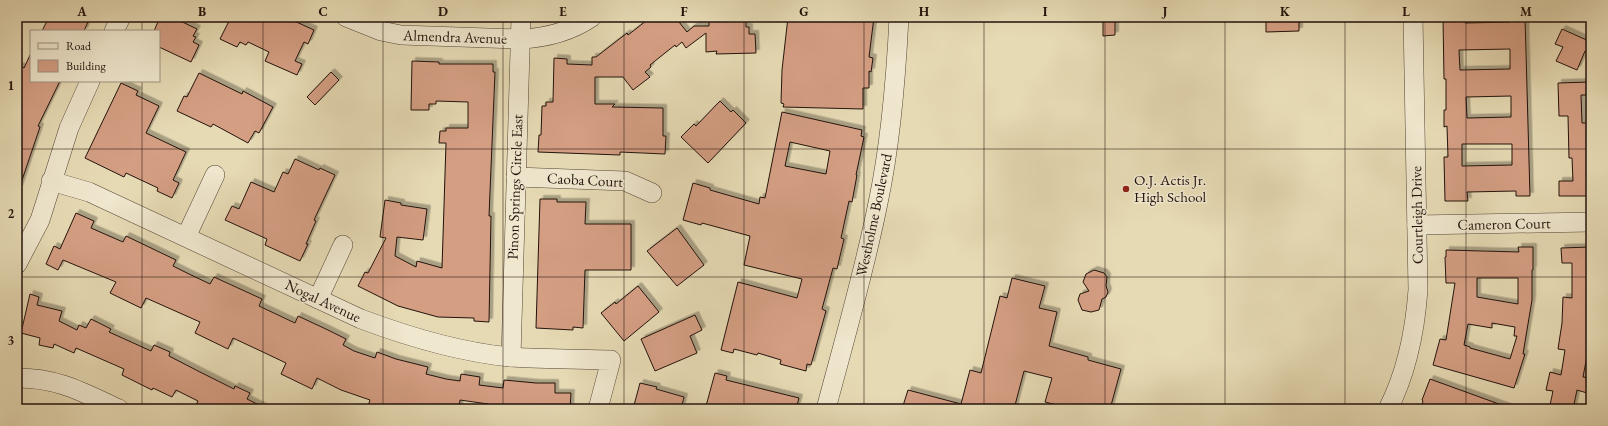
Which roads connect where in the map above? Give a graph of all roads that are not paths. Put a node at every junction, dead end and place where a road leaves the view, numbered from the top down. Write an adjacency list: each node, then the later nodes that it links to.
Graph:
1 (121, 17): 7 (street)
2 (346, 17): 8 (street, Almendra Avenue)
3 (521, 17): 8 (street, Pinon Springs Circle East)
4 (592, 17): 8 (street, Almendra Avenue)
5 (899, 17): 24 (street, Westholme Boulevard)
6 (1413, 17): 15 (street, Courtleigh Drive)
7 (114, 30)
8 (520, 39): 11 (street, Pinon Springs Circle East)
9 (90, 82): 12 (street)
10 (215, 175): 16 (street)
11 (516, 177): 13 (street, Caoba Court); 20 (street, Pinon Springs Circle East)
12 (51, 181): 16 (street, Nogal Avenue); 18 (street)
13 (652, 192)
14 (1591, 222): 15 (street, Cameron Court)
15 (1417, 225): 25 (street, Courtleigh Drive)
16 (186, 237): 19 (street, Nogal Avenue)
17 (343, 245): 19 (street)
18 (17, 264)
19 (318, 299): 20 (street, Nogal Avenue)
20 (510, 356): 23 (street, Nogal Avenue)
21 (17, 378): 22 (street)
22 (119, 409)
23 (598, 409)
24 (826, 409)
25 (1388, 409)

